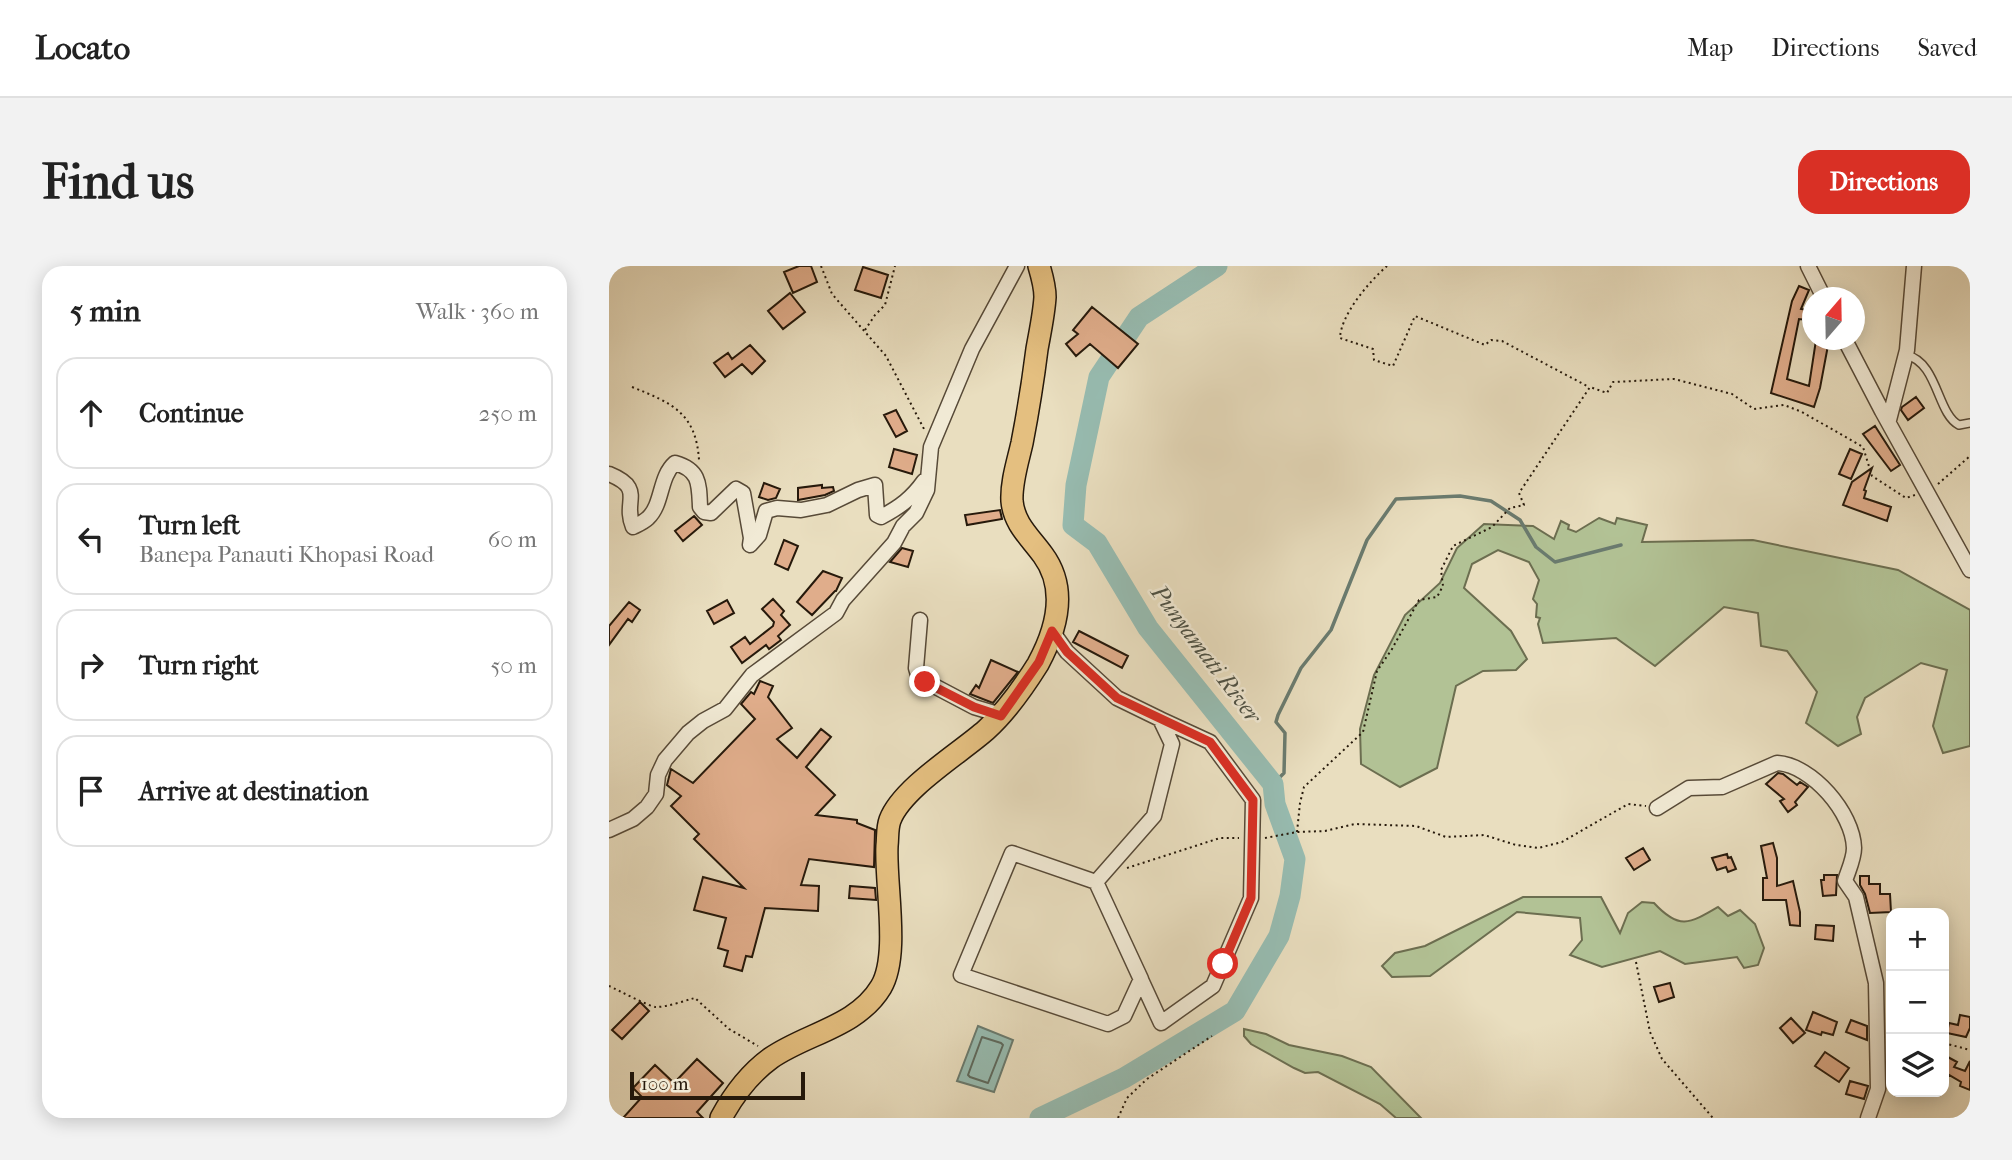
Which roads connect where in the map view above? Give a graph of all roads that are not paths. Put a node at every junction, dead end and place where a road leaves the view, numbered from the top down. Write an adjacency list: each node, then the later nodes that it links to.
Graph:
1 (1017, 266): 11 (street)
2 (1039, 266): 14 (main road)
3 (1808, 266): 5 (street)
4 (1914, 266): 7 (street)
5 (1818, 287)
6 (1850, 350): 8 (street)
7 (1906, 355): 8 (street); 9 (lane)
8 (1889, 420): 12 (street)
9 (1970, 423)
10 (609, 474): 11 (street)
11 (927, 477): 18 (street)
12 (1970, 570)
13 (920, 620): 15 (street)
14 (1052, 631): 15 (main road); 16 (street)
15 (1001, 716): 20 (main road)
16 (1160, 719): 19 (street); 19 (street)
17 (1657, 808): 21 (street)
18 (609, 830)
19 (1096, 882): 19 (street)
20 (721, 1118)
21 (1868, 1118)

